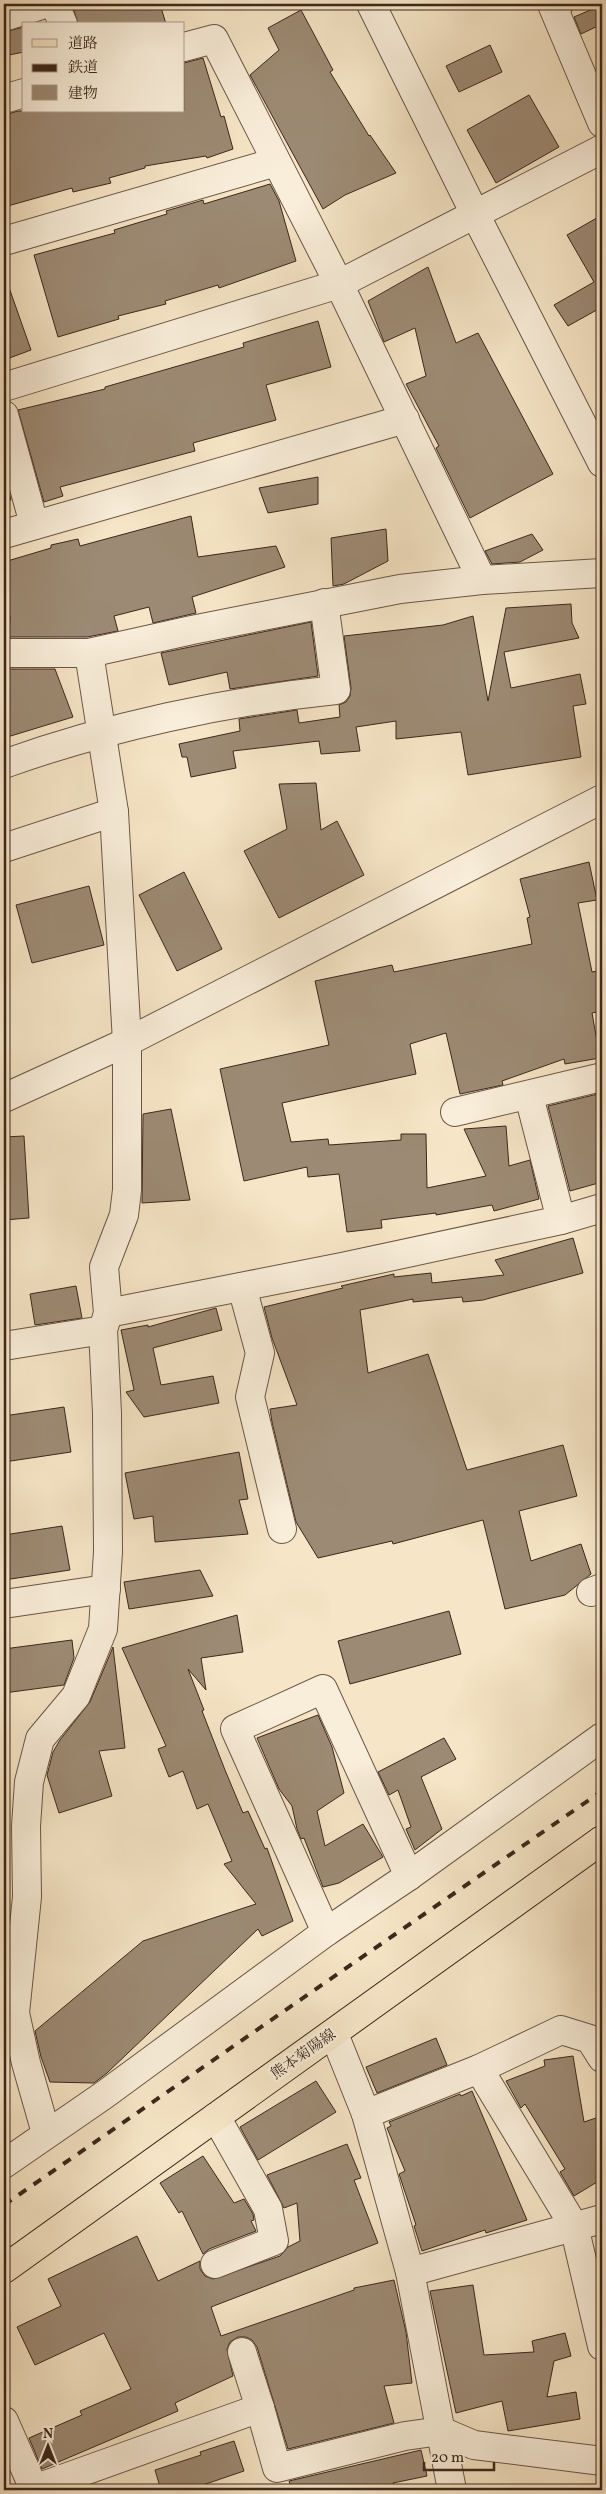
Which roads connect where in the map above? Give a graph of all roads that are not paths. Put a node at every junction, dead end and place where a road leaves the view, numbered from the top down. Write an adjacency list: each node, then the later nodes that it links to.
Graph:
1 (45, 4): 5 (street)
2 (55, 4): 6 (street)
3 (371, 4): 13 (street)
4 (560, 4): 10 (street)
5 (4, 17)
6 (62, 22)
7 (185, 47): 12 (street)
8 (22, 94): 9 (street)
9 (4, 99)
10 (602, 123)
11 (602, 149): 13 (street)
12 (276, 162): 14 (street); 15 (street)
13 (474, 214): 15 (street); 19 (street)
14 (4, 241)
15 (339, 284): 16 (street); 18 (street)
16 (4, 386)
17 (4, 415): 20 (street)
18 (405, 419): 20 (street); 23 (street)
19 (602, 463)
20 (34, 524): 21 (street)
21 (4, 534)
22 (602, 577): 23 (street)
23 (482, 580): 24 (street)
24 (324, 603): 26 (street); 27 (street)
25 (4, 653): 26 (street)
26 (89, 653): 27 (street)
27 (102, 735): 28 (street); 30 (street)
28 (4, 764)
29 (602, 799): 32 (street)
30 (114, 812): 31 (street); 32 (street)
31 (4, 848)
32 (127, 1042): 35 (street); 40 (street)
33 (602, 1077): 34 (street)
34 (529, 1096): 36 (street); 38 (street)
35 (4, 1098)
36 (456, 1112)
37 (602, 1208): 38 (street)
38 (561, 1220): 39 (street)
39 (242, 1286): 40 (street); 42 (street)
40 (105, 1322): 41 (street); 43 (street)
41 (4, 1346)
42 (282, 1529)
43 (106, 1589): 44 (street); 46 (street)
44 (4, 1604)
45 (602, 1738): 48 (street)
46 (15, 1827): 55 (street)
47 (602, 1840): 50 (main road, 熊本菊陽線)
48 (408, 1876): 49 (street); 49 (street)
49 (326, 1932): 55 (street)
50 (334, 2034): 53 (street); 54 (main road, 熊本菊陽線)
51 (602, 2058): 52 (street)
52 (479, 2068): 53 (street); 58 (street)
53 (366, 2114): 61 (street)
54 (216, 2117): 59 (street); 60 (main road, 熊本菊陽線)
55 (46, 2133): 56 (street)
56 (4, 2164)
57 (602, 2219): 58 (street)
58 (574, 2226): 61 (street); 62 (street)
59 (215, 2264)
60 (4, 2269)
61 (410, 2272): 66 (street)
62 (602, 2346)
63 (242, 2352): 64 (street)
64 (260, 2408): 66 (street); 68 (street)
65 (4, 2421): 68 (street)
66 (441, 2431): 67 (street); 69 (street)
67 (602, 2460)
68 (32, 2490)
69 (452, 2490)

